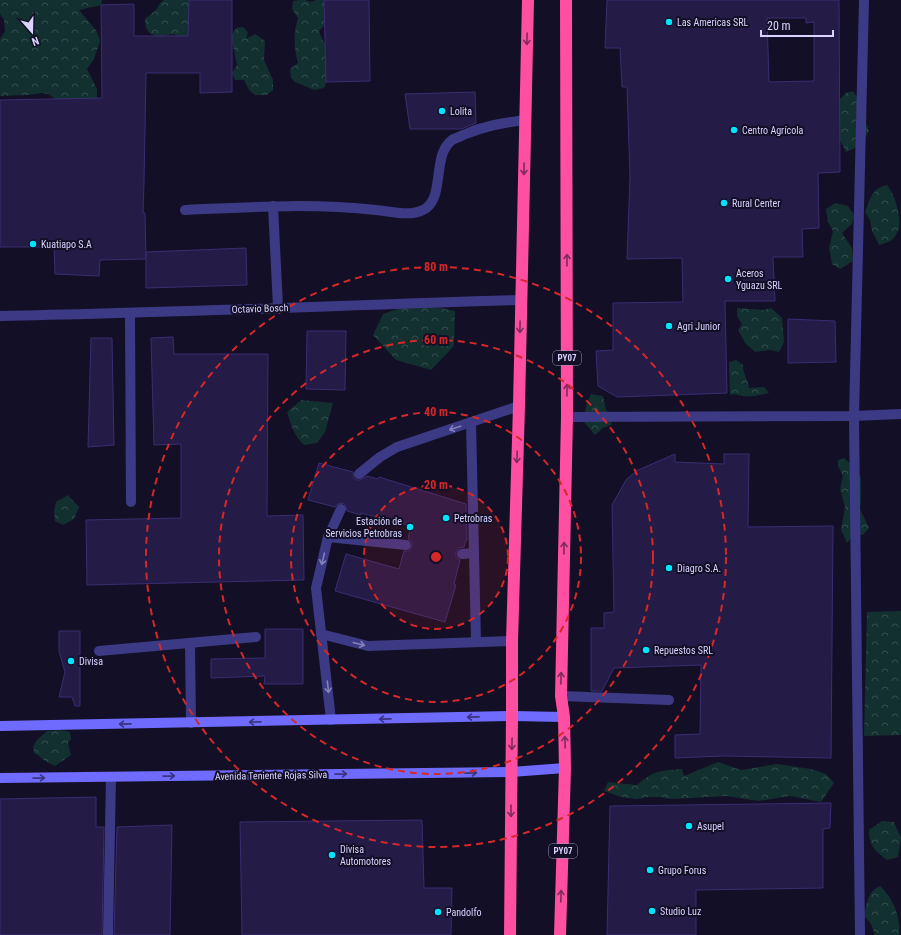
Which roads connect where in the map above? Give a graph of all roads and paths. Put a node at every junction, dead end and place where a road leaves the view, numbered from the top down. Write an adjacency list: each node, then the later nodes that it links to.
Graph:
1 (528, 0): 4 (highway, one-way to 4)
2 (566, 0): 14 (highway, PY07, one-way to 2)
3 (864, 0): 13 (street)
4 (525, 120): 5 (street); 7 (highway, one-way to 7)
5 (273, 206): 6 (street); 8 (street)
6 (185, 210)
7 (520, 300): 8 (street, Octavio Bosch); 11 (highway, one-way to 11)
8 (278, 308): 9 (street, Octavio Bosch)
9 (130, 314): 10 (street, Octavio Bosch); 17 (street)
10 (0, 316)
11 (519, 406): 15 (street); 25 (highway, one-way to 25)
12 (901, 414): 13 (street)
13 (854, 416): 14 (street); 43 (street)
14 (567, 417): 29 (highway, PY07, one-way to 14)
15 (472, 422): 16 (street, one-way to 16); 21 (street)
16 (359, 474)
17 (131, 502)
18 (341, 509): 19 (street)
19 (328, 537): 20 (street); 23 (street, one-way to 23)
20 (406, 545)
21 (474, 553): 22 (street); 26 (street)
22 (462, 554)
23 (321, 634): 26 (street, one-way to 26); 33 (street, one-way to 33)
24 (256, 637): 27 (street)
25 (512, 641): 26 (street); 31 (highway)
26 (476, 642)
27 (190, 643): 28 (street); 34 (street)
28 (99, 651)
29 (561, 696): 30 (street); 32 (highway, PY07)
30 (669, 700)
31 (512, 716): 32 (street); 33 (street, one-way to 33); 37 (highway, one-way to 37)
32 (564, 716): 36 (highway, PY07, one-way to 32)
33 (331, 720): 34 (street, one-way to 34)
34 (191, 723): 35 (street, one-way to 35)
35 (0, 726)
36 (565, 768): 37 (street, Avenida Teniente Rojas Silva); 42 (highway, PY07, one-way to 36)
37 (511, 772): 38 (street, Avenida Teniente Rojas Silva, one-way to 37); 41 (highway, one-way to 41)
38 (111, 777): 39 (street, Avenida Teniente Rojas Silva, one-way to 38); 40 (street)
39 (0, 778)
40 (108, 935)
41 (510, 935)
42 (560, 935)
43 (860, 935)

